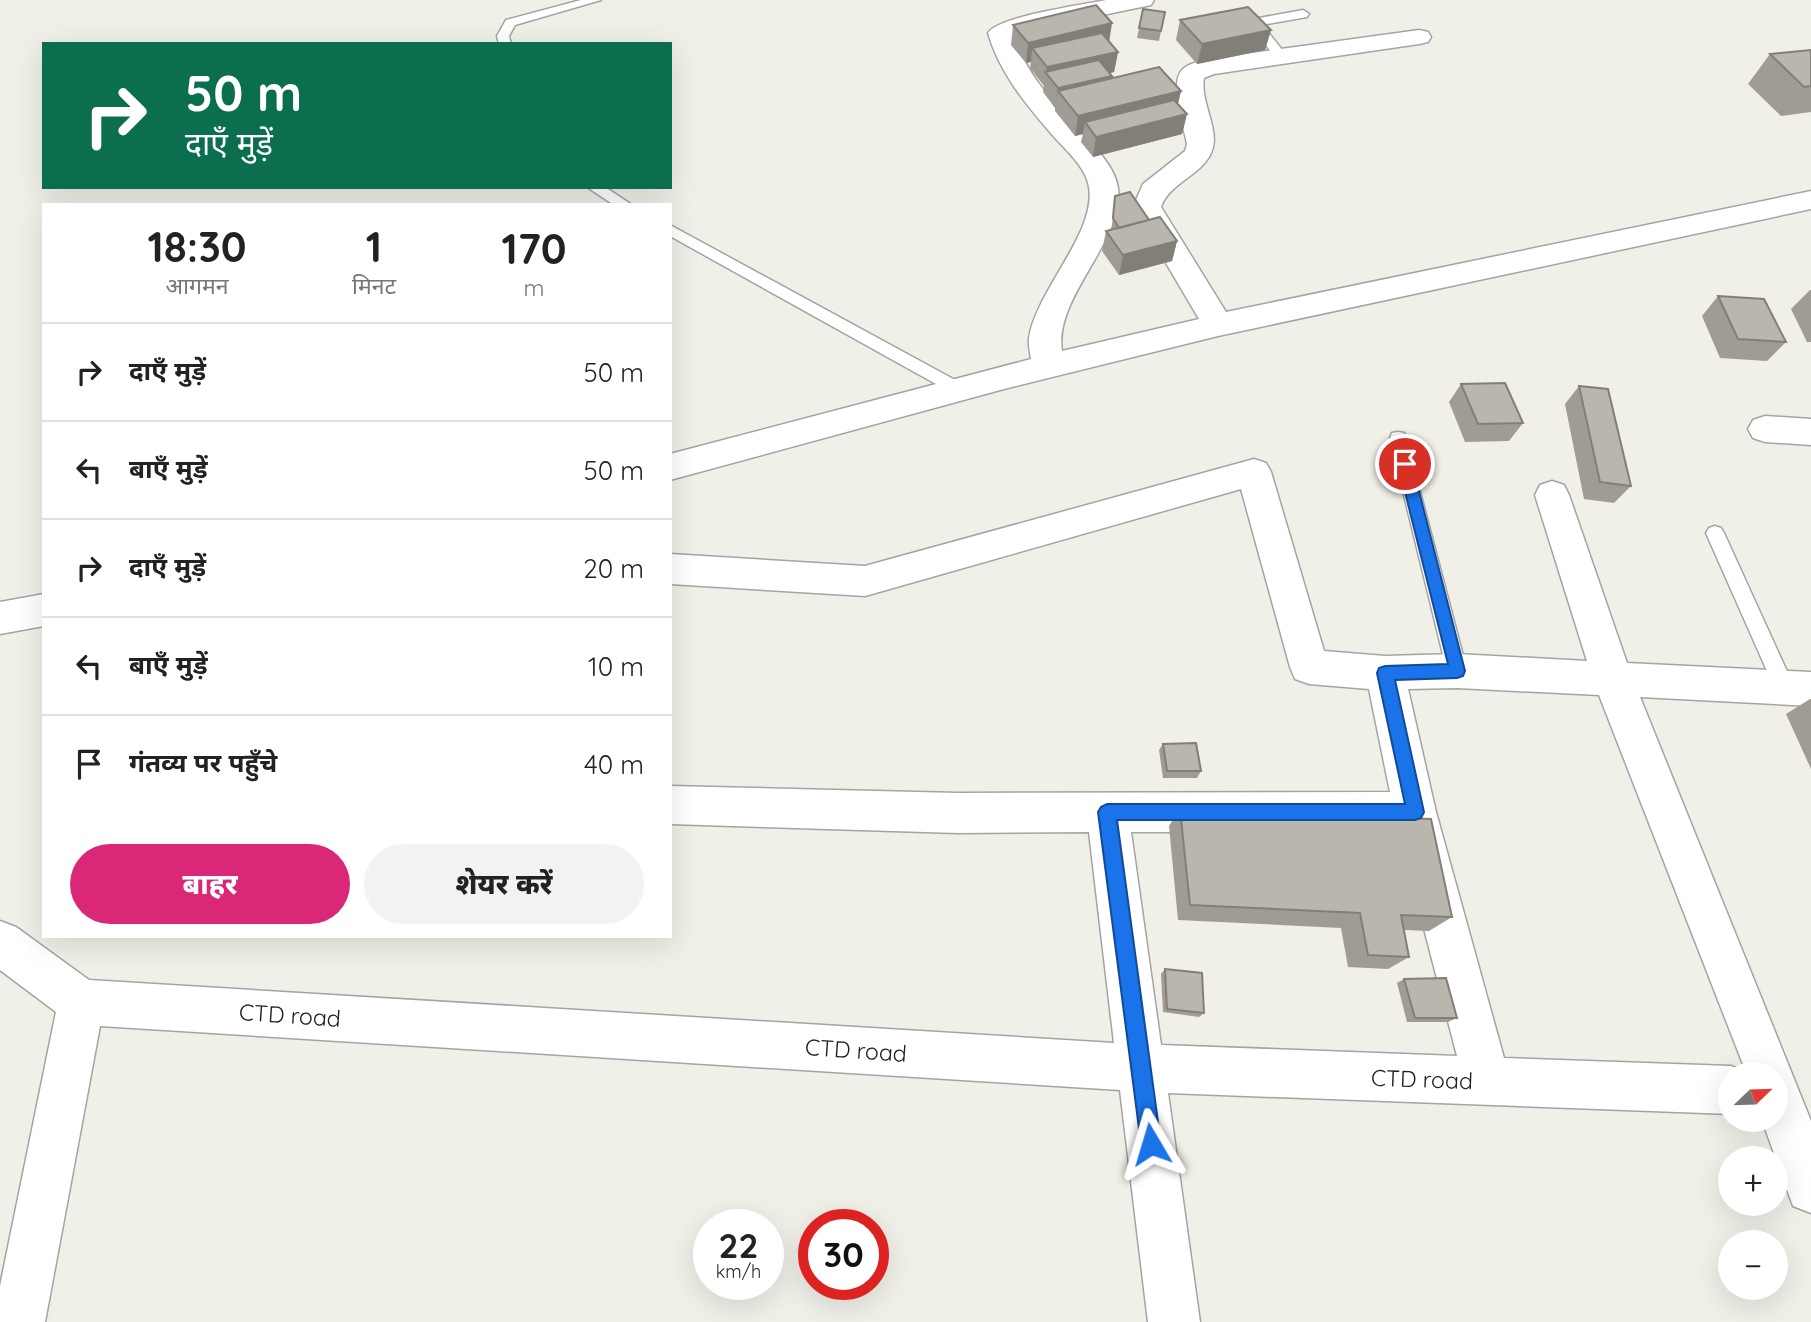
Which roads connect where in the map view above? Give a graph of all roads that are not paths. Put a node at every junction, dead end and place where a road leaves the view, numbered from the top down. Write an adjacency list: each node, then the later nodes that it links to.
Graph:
1 (595, 0): 5 (lane)
2 (1142, 0): 12 (street)
3 (1303, 14): 6 (lane)
4 (1419, 37): 6 (street)
5 (504, 42)
6 (1281, 55): 11 (street)
7 (597, 189): 9 (lane)
8 (1811, 200): 11 (street)
9 (622, 203)
10 (672, 231): 13 (lane)
11 (1218, 325): 12 (street)
12 (1048, 367): 13 (street)
13 (960, 390): 17 (street)
14 (1765, 429): 15 (street)
15 (1811, 432)
16 (1398, 438): 23 (lane)
17 (672, 466)
18 (1552, 495): 25 (street)
19 (1715, 533): 26 (lane)
20 (672, 569): 24 (street)
21 (42, 610): 22 (street)
22 (0, 618)
23 (1457, 671): 24 (street); 25 (street)
24 (1385, 673): 29 (street)
25 (1613, 680): 26 (street); 32 (street)
26 (1798, 689)
27 (672, 805): 28 (street)
28 (1107, 812): 29 (street); 33 (street)
29 (1415, 812): 34 (street)
30 (0, 943): 31 (street)
31 (81, 1002): 33 (street, CTD road); 40 (street)
32 (1765, 1062)
33 (1141, 1068): 34 (street, CTD road); 41 (street)
34 (1487, 1081): 35 (street, CTD road)
35 (1718, 1090)
36 (1788, 1092): 37 (street)
37 (1811, 1094)
38 (1788, 1124): 39 (street)
39 (1811, 1188)
40 (19, 1322)
41 (1174, 1322)

